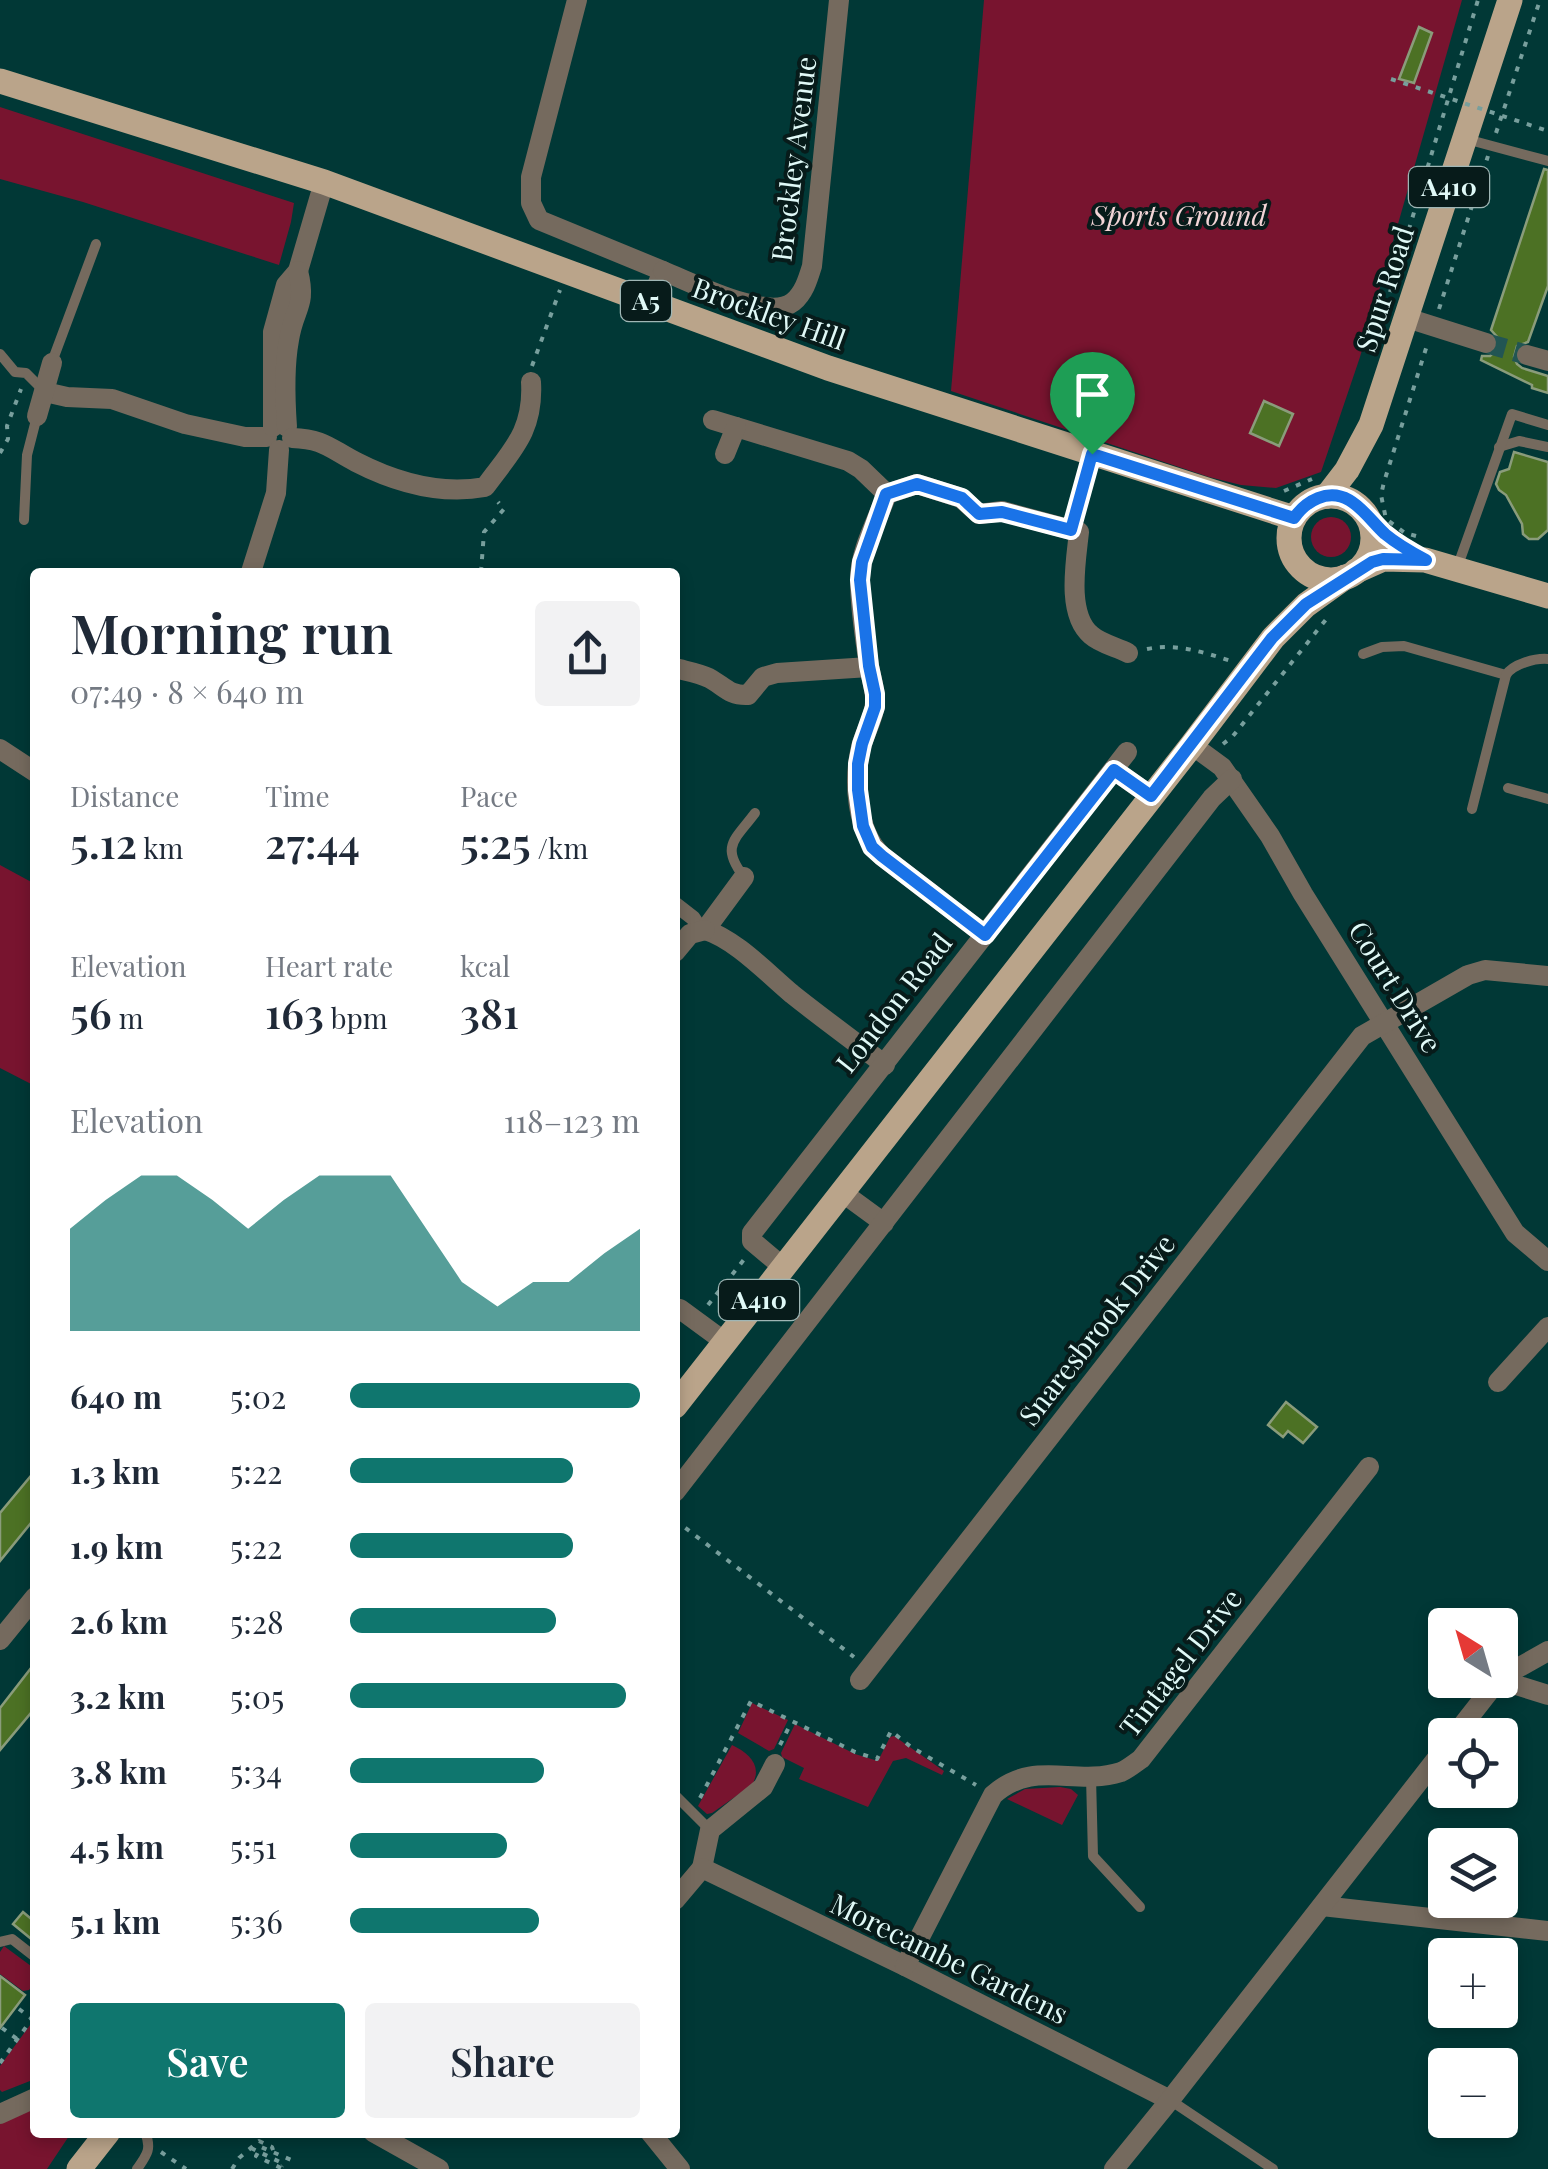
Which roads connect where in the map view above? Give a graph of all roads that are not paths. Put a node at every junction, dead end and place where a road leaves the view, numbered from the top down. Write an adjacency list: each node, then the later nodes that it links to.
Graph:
1 (577, 0): 10 (street, Brockley Avenue)
2 (839, 0): 10 (street, Brockley Avenue)
3 (1510, 0): 5 (main road, Spur Road / A410)
4 (0, 81): 8 (main road, Brockley Hill / A5)
5 (1465, 138): 7 (lane); 12 (main road, Spur Road / A410)
6 (1548, 145): 7 (lane)
7 (1546, 161)
8 (324, 182): 11 (main road, Brockley Hill / A5); 25 (street)
9 (96, 244): 17 (lane)
10 (663, 272): 11 (street)
11 (650, 302): 32 (main road, Brockley Hill / A5)
12 (1408, 318): 13 (street); 22 (main road, Spur Road / A410)
13 (1486, 342)
14 (0, 354): 19 (lane)
15 (1527, 355): 16 (street)
16 (1548, 362)
17 (52, 363): 19 (street)
18 (531, 382): 25 (street)
19 (45, 392): 20 (street); 25 (street)
20 (37, 416): 33 (lane)
21 (713, 420): 24 (street)
22 (1371, 424): 29 (main road, Spur Road / A410); 31 (main road, Spur Road / A410)
23 (1548, 425): 26 (lane)
24 (736, 427): 28 (street); 30 (street)
25 (279, 436): 36 (street)
26 (1499, 447): 27 (lane); 37 (lane)
27 (1548, 447)
28 (725, 454)
29 (1320, 487): 31 (main road); 32 (main road)
30 (886, 494): 41 (street); 44 (street)
31 (1366, 516): 34 (main road); 38 (main road)
32 (1294, 518): 35 (main road)
33 (24, 520)
34 (1424, 549): 37 (main road); 38 (main road)
35 (1293, 556): 38 (main road); 40 (main road, A410)
36 (252, 568)
37 (1457, 568): 39 (main road)
38 (1350, 574): 40 (main road, A410)
39 (1545, 590)
40 (1272, 638): 47 (main road, A410)
41 (1128, 653)
42 (1363, 654): 46 (lane)
43 (1548, 659): 46 (lane)
44 (869, 666): 45 (street); 61 (street)
45 (680, 669)
46 (1506, 675): 56 (lane)
47 (1192, 745): 52 (street, Court Drive); 54 (main road, A410)
48 (0, 749): 50 (street)
49 (1126, 752): 51 (street, London Road)
50 (30, 769)
51 (1114, 770): 54 (street); 61 (street, London Road)
52 (1232, 779): 64 (street, Court Drive); 67 (street)
53 (1508, 788): 55 (lane)
54 (1151, 796): 66 (main road, A410)
55 (1548, 799)
56 (1472, 809)
57 (755, 812): 58 (lane)
58 (744, 876): 60 (street)
59 (680, 908): 60 (street)
60 (703, 930): 62 (street); 65 (street)
61 (985, 935): 65 (street, London Road)
62 (680, 945)
63 (1548, 976): 64 (street, Snaresbrook Drive)
64 (1385, 1022): 68 (street, Court Drive); 81 (street, Snaresbrook Drive)
65 (884, 1065): 69 (street, London Road)
66 (843, 1192): 67 (street); 69 (main road, A410)
67 (884, 1223): 76 (street)
68 (1548, 1261)
69 (784, 1268): 72 (main road, A410)
70 (680, 1309): 72 (street)
71 (1548, 1327): 73 (street)
72 (726, 1342): 74 (main road, A410)
73 (1498, 1382)
74 (680, 1400)
75 (1369, 1467): 88 (street, Tintagel Drive)
76 (680, 1486)
77 (30, 1602): 78 (street)
78 (0, 1640)
79 (1548, 1651): 80 (street)
80 (1518, 1669)
81 (864, 1674)
82 (1518, 1686): 83 (street)
83 (1548, 1695)
84 (1485, 1698): 85 (street)
85 (1469, 1718)
86 (775, 1764): 90 (street)
87 (1428, 1770): 93 (street)
88 (1091, 1776): 94 (lane); 98 (street, Tintagel Drive)
89 (680, 1800): 90 (lane)
90 (710, 1830): 91 (street)
91 (702, 1868): 92 (street); 98 (street, Morecambe Gardens)
92 (680, 1894)
93 (1322, 1906): 95 (street); 100 (street)
94 (1140, 1907)
95 (1548, 1930)
96 (0, 1942): 97 (lane)
97 (30, 1953)
98 (904, 1966): 100 (street, Morecambe Gardens)
99 (30, 2100): 101 (street)
100 (1170, 2100): 110 (street); 111 (lane)
101 (0, 2114)
102 (103, 2138): 106 (main road)
103 (147, 2138): 107 (lane)
104 (384, 2138): 108 (street)
105 (655, 2138): 109 (street)
106 (79, 2169)
107 (137, 2169)
108 (439, 2169)
109 (680, 2169)
110 (1114, 2169)
111 (1272, 2169)

